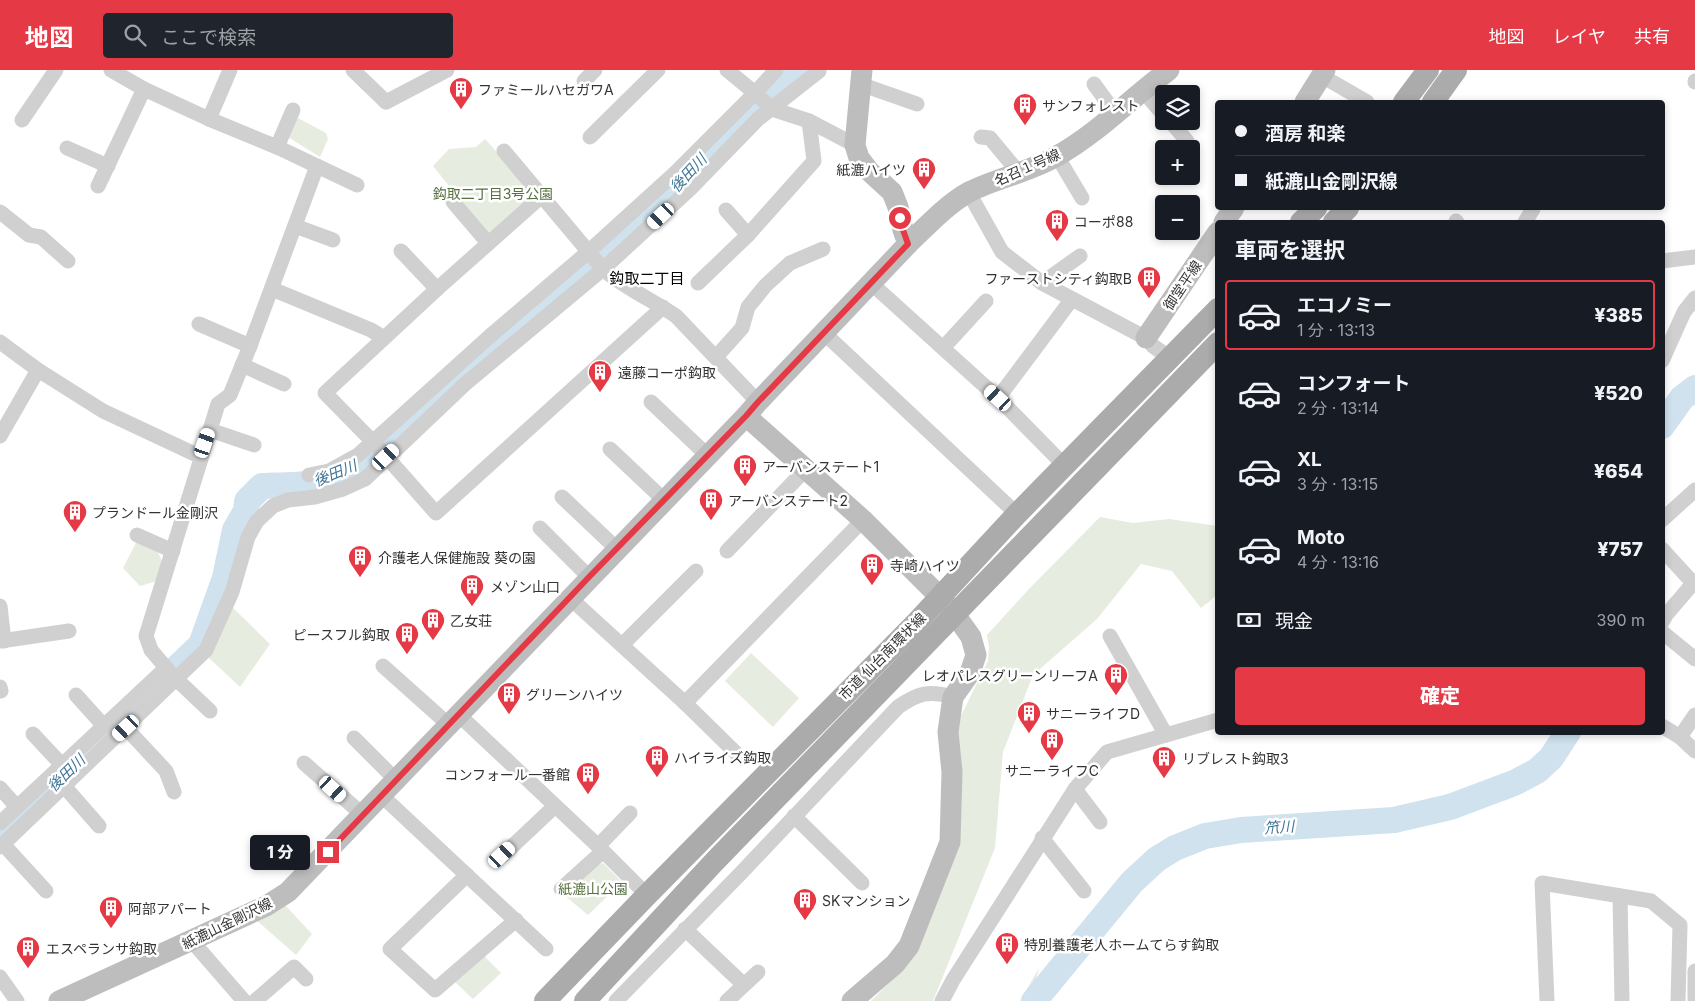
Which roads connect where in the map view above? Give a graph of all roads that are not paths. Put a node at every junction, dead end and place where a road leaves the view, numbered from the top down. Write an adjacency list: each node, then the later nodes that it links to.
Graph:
1 (56, 70): 28 (street)
2 (111, 70): 15 (street)
3 (230, 70): 27 (street)
4 (353, 70): 5 (street)
5 (447, 70)
6 (658, 70): 31 (street)
7 (726, 70): 22 (street)
8 (776, 70): 22 (street)
9 (1169, 70): 17 (street, 名召１号線)
10 (1428, 70): 20 (main road)
11 (1456, 70): 21 (main road)
12 (819, 71): 22 (street)
13 (1324, 73): 18 (street); 19 (street)
14 (861, 77): 23 (street); 34 (street)
15 (140, 81): 27 (street); 39 (street)
16 (1094, 84): 26 (street)
17 (1142, 90): 24 (street); 26 (street, 名召１号線)
18 (1306, 100)
19 (1364, 100)
20 (1406, 100)
21 (1434, 100)
22 (763, 101): 29 (street); 65 (street); 65 (street)
23 (917, 104)
24 (1155, 104)
25 (293, 110): 35 (street)
26 (1115, 113): 38 (street, 名召１号線)
27 (209, 119): 35 (street)
28 (22, 120)
29 (809, 121): 34 (street); 55 (street)
30 (1178, 130): 33 (street)
31 (590, 138)
32 (981, 138): 41 (street)
33 (1186, 140)
34 (855, 145): 59 (street)
35 (277, 147): 40 (street)
36 (67, 148): 39 (street)
37 (504, 151): 45 (street)
38 (1057, 156): 41 (street, 名召１号線); 46 (street)
39 (108, 166): 43 (street)
40 (317, 166): 42 (street); 54 (street)
41 (1019, 173): 44 (street, 名召１号線)
42 (357, 185)
43 (98, 186)
44 (969, 193): 59 (street, 名召１号線); 68 (street)
45 (542, 195): 58 (street); 65 (street)
46 (1082, 198)
47 (453, 202): 58 (street)
48 (726, 210): 55 (street)
49 (1314, 210): 52 (main road)
50 (1346, 210): 53 (main road)
51 (0, 212): 64 (street)
52 (1304, 220)
53 (1336, 220)
54 (295, 226): 57 (street); 70 (street)
55 (748, 235): 67 (street)
56 (1215, 236): 80 (street, 御堂平線)
57 (333, 240)
58 (488, 243): 71 (street)
59 (908, 244): 69 (street, 紙漉山金剛沢線)
60 (823, 248): 86 (street)
61 (401, 251): 71 (street)
62 (1080, 256): 68 (street)
63 (1695, 257): 66 (street)
64 (68, 261)
65 (596, 261): 75 (street); 97 (street); 97 (street)
66 (1665, 261)
67 (698, 283)
68 (1042, 283): 72 (street)
69 (872, 284): 78 (street, 紙漉山金剛沢線); 84 (street)
70 (272, 289): 79 (street); 82 (street)
71 (437, 289): 79 (street)
72 (1072, 298): 80 (street); 91 (street)
73 (1695, 298): 85 (street)
74 (986, 302): 84 (street)
75 (663, 307): 86 (street); 97 (street)
76 (1215, 312): 87 (main road, 市道 仙台南環状線)
77 (199, 324): 82 (street)
78 (824, 333): 93 (street, 紙漉山金剛沢線); 107 (street)
79 (384, 338): 97 (street)
80 (1146, 338): 87 (street)
81 (0, 342): 89 (street)
82 (250, 346): 88 (street)
83 (1215, 346): 120 (main road, 市道 仙台南環状線)
84 (943, 348): 91 (street)
85 (1665, 354)
86 (716, 358): 93 (street)
87 (1170, 358): 101 (main road, 市道 仙台南環状線)
88 (242, 365): 90 (street); 94 (street)
89 (38, 370): 95 (street); 100 (street)
90 (284, 384)
91 (998, 398): 101 (street)
92 (651, 402): 99 (street)
93 (752, 409): 99 (street, 紙漉山金剛沢線); 102 (street)
94 (210, 430): 96 (street); 100 (street)
95 (0, 436)
96 (254, 445)
97 (379, 449): 103 (street); 130 (street)
98 (610, 450): 106 (street)
99 (707, 455): 106 (street, 紙漉山金剛沢線)
100 (201, 456): 113 (street)
101 (1064, 465): 107 (main road, 市道 仙台南環状線)
102 (805, 470): 109 (street); 114 (street)
103 (309, 475)
104 (1695, 490): 108 (street)
105 (562, 497): 112 (street)
106 (664, 500): 112 (street, 紙漉山金剛沢線)
107 (1017, 514): 120 (main road, 市道 仙台南環状線)
108 (1665, 517)
109 (863, 520): 120 (street); 135 (street)
110 (540, 528): 117 (street)
111 (137, 535): 113 (street)
112 (617, 549): 117 (street, 紙漉山金剛沢線)
113 (173, 551): 130 (street)
114 (727, 551)
115 (1665, 552): 118 (street)
116 (696, 571): 127 (street)
117 (589, 577): 119 (street, 紙漉山金剛沢線)
118 (1694, 582): 122 (street)
119 (570, 598): 127 (street); 138 (street, 紙漉山金剛沢線)
120 (947, 605): 134 (street); 172 (main road, 市道 仙台南環状線); 188 (main road, 市道 仙台南環状線)
121 (0, 606): 126 (street)
122 (1665, 617)
123 (69, 631): 126 (street)
124 (1665, 634): 128 (street)
125 (1110, 636): 144 (street)
126 (2, 641)
127 (622, 645): 135 (street)
128 (1695, 658)
129 (383, 666): 138 (street)
130 (171, 673): 136 (street); 140 (street); 141 (street)
131 (0, 686): 132 (street)
132 (1, 691)
133 (76, 695): 140 (street)
134 (953, 697): 159 (street); 191 (street)
135 (685, 703): 148 (street)
136 (210, 711)
137 (1695, 715): 145 (street)
138 (454, 720): 152 (street, 紙漉山金剛沢線); 155 (street)
139 (1215, 721): 144 (street)
140 (103, 725): 150 (street)
141 (126, 728): 150 (street); 154 (street)
142 (1665, 728): 145 (street)
143 (33, 734): 150 (street)
144 (1166, 735): 153 (street)
145 (1680, 737): 147 (street)
146 (354, 738): 152 (street)
147 (1695, 751)
148 (739, 756)
149 (304, 763): 158 (street)
150 (59, 777): 156 (street); 162 (street); 164 (street)
151 (0, 788): 156 (street)
152 (389, 788): 158 (street, 紙漉山金剛沢線); 167 (street)
153 (1075, 789): 160 (street); 163 (street)
154 (174, 792)
155 (554, 806): 165 (street); 166 (street)
156 (17, 807): 161 (street)
157 (630, 814): 165 (street)
158 (362, 815): 176 (street, 紙漉山金剛沢線)
159 (794, 816): 168 (street); 175 (street)
160 (1100, 822)
161 (0, 823)
162 (99, 826)
163 (1042, 838): 171 (street); 192 (street)
164 (2, 846): 170 (street)
165 (600, 849): 169 (street); 172 (street)
166 (502, 855)
167 (467, 875): 174 (street); 174 (street)
168 (862, 883)
169 (561, 889)
170 (46, 891)
171 (1084, 891)
172 (647, 895): 183 (main road, 市道 仙台南環状線)
173 (1620, 896): 193 (street); 194 (street); 195 (street)
174 (516, 920): 177 (street)
175 (686, 929): 182 (street); 189 (street)
176 (191, 940): 185 (street, 紙漉山金剛沢線); 186 (street)
177 (546, 949)
178 (1695, 971): 196 (street)
179 (758, 972): 182 (street)
180 (0, 977): 184 (street)
181 (306, 978): 187 (street)
182 (743, 984): 190 (street)
183 (555, 998)
184 (17, 1001)
185 (59, 1001)
186 (244, 1001)
187 (255, 1001)
188 (585, 1001)
189 (616, 1001)
190 (727, 1001)
191 (852, 1001)
192 (942, 1001)
193 (1547, 1001)
194 (1622, 1001)
195 (1678, 1001)
196 (1695, 1001)

